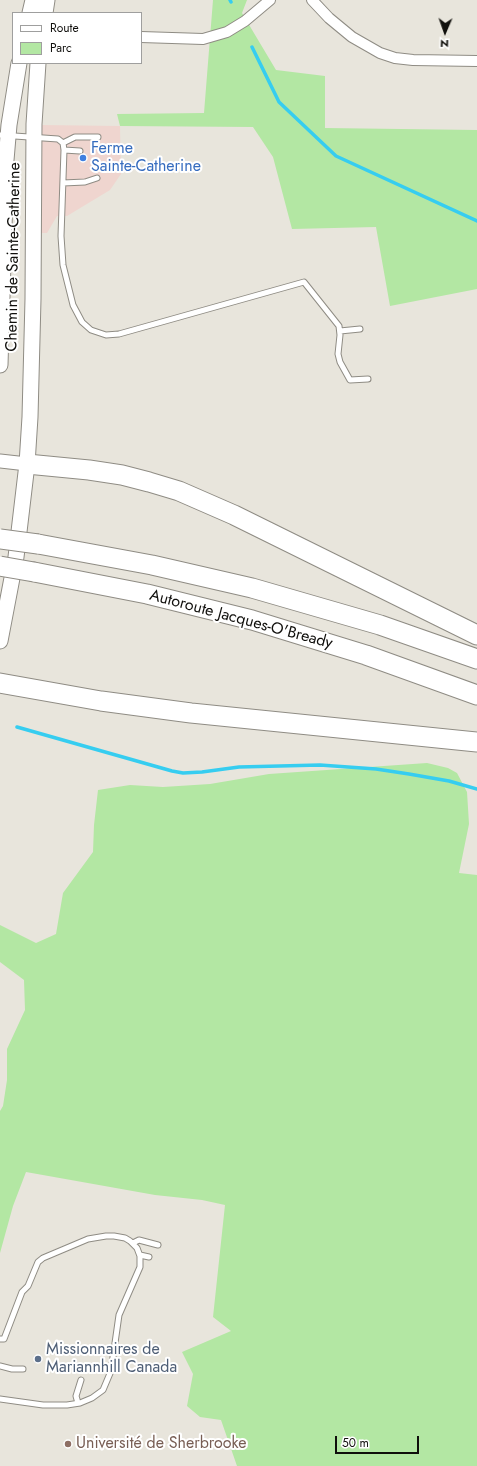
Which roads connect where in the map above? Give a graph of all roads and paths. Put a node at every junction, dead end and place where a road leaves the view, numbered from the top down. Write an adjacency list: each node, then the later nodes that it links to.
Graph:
1 (33, 0): 5 (main road)
2 (47, 0): 6 (main road)
3 (270, 0): 7 (street)
4 (312, 0): 8 (street)
5 (30, 12)
6 (45, 12)
7 (142, 37)
8 (477, 61)
9 (19, 64): 11 (main road, Chemin de Sainte-Catherine)
10 (38, 64): 13 (main road, Chemin de Sainte-Catherine)
11 (4, 136): 13 (lane); 21 (main road, Chemin de Sainte-Catherine)
12 (98, 137): 14 (lane)
13 (34, 138): 14 (lane); 24 (main road, Chemin de Sainte-Catherine)
14 (63, 143): 15 (lane)
15 (64, 150): 16 (lane); 18 (lane)
16 (80, 151)
17 (97, 178): 18 (lane)
18 (63, 182): 20 (lane)
19 (360, 329): 20 (lane)
20 (340, 331): 22 (lane)
21 (0, 365)
22 (368, 379)
23 (0, 461): 24 (street)
24 (27, 464): 27 (highway); 28 (main road, Chemin de Sainte-Catherine)
25 (0, 539): 29 (highway, Autoroute Jacques-O'Bready, bridge)
26 (0, 566): 31 (highway, Autoroute Jacques-O'Bready, bridge)
27 (477, 635)
28 (0, 641)
29 (477, 659)
30 (0, 683): 32 (highway)
31 (477, 696)
32 (477, 742)
33 (133, 1243): 34 (lane); 35 (lane); 37 (lane)
34 (158, 1246)
35 (140, 1255): 36 (lane); 42 (lane)
36 (149, 1257)
37 (0, 1339)
38 (0, 1366): 39 (lane)
39 (24, 1369)
40 (82, 1380): 42 (lane)
41 (0, 1399): 42 (lane)
42 (78, 1403)

